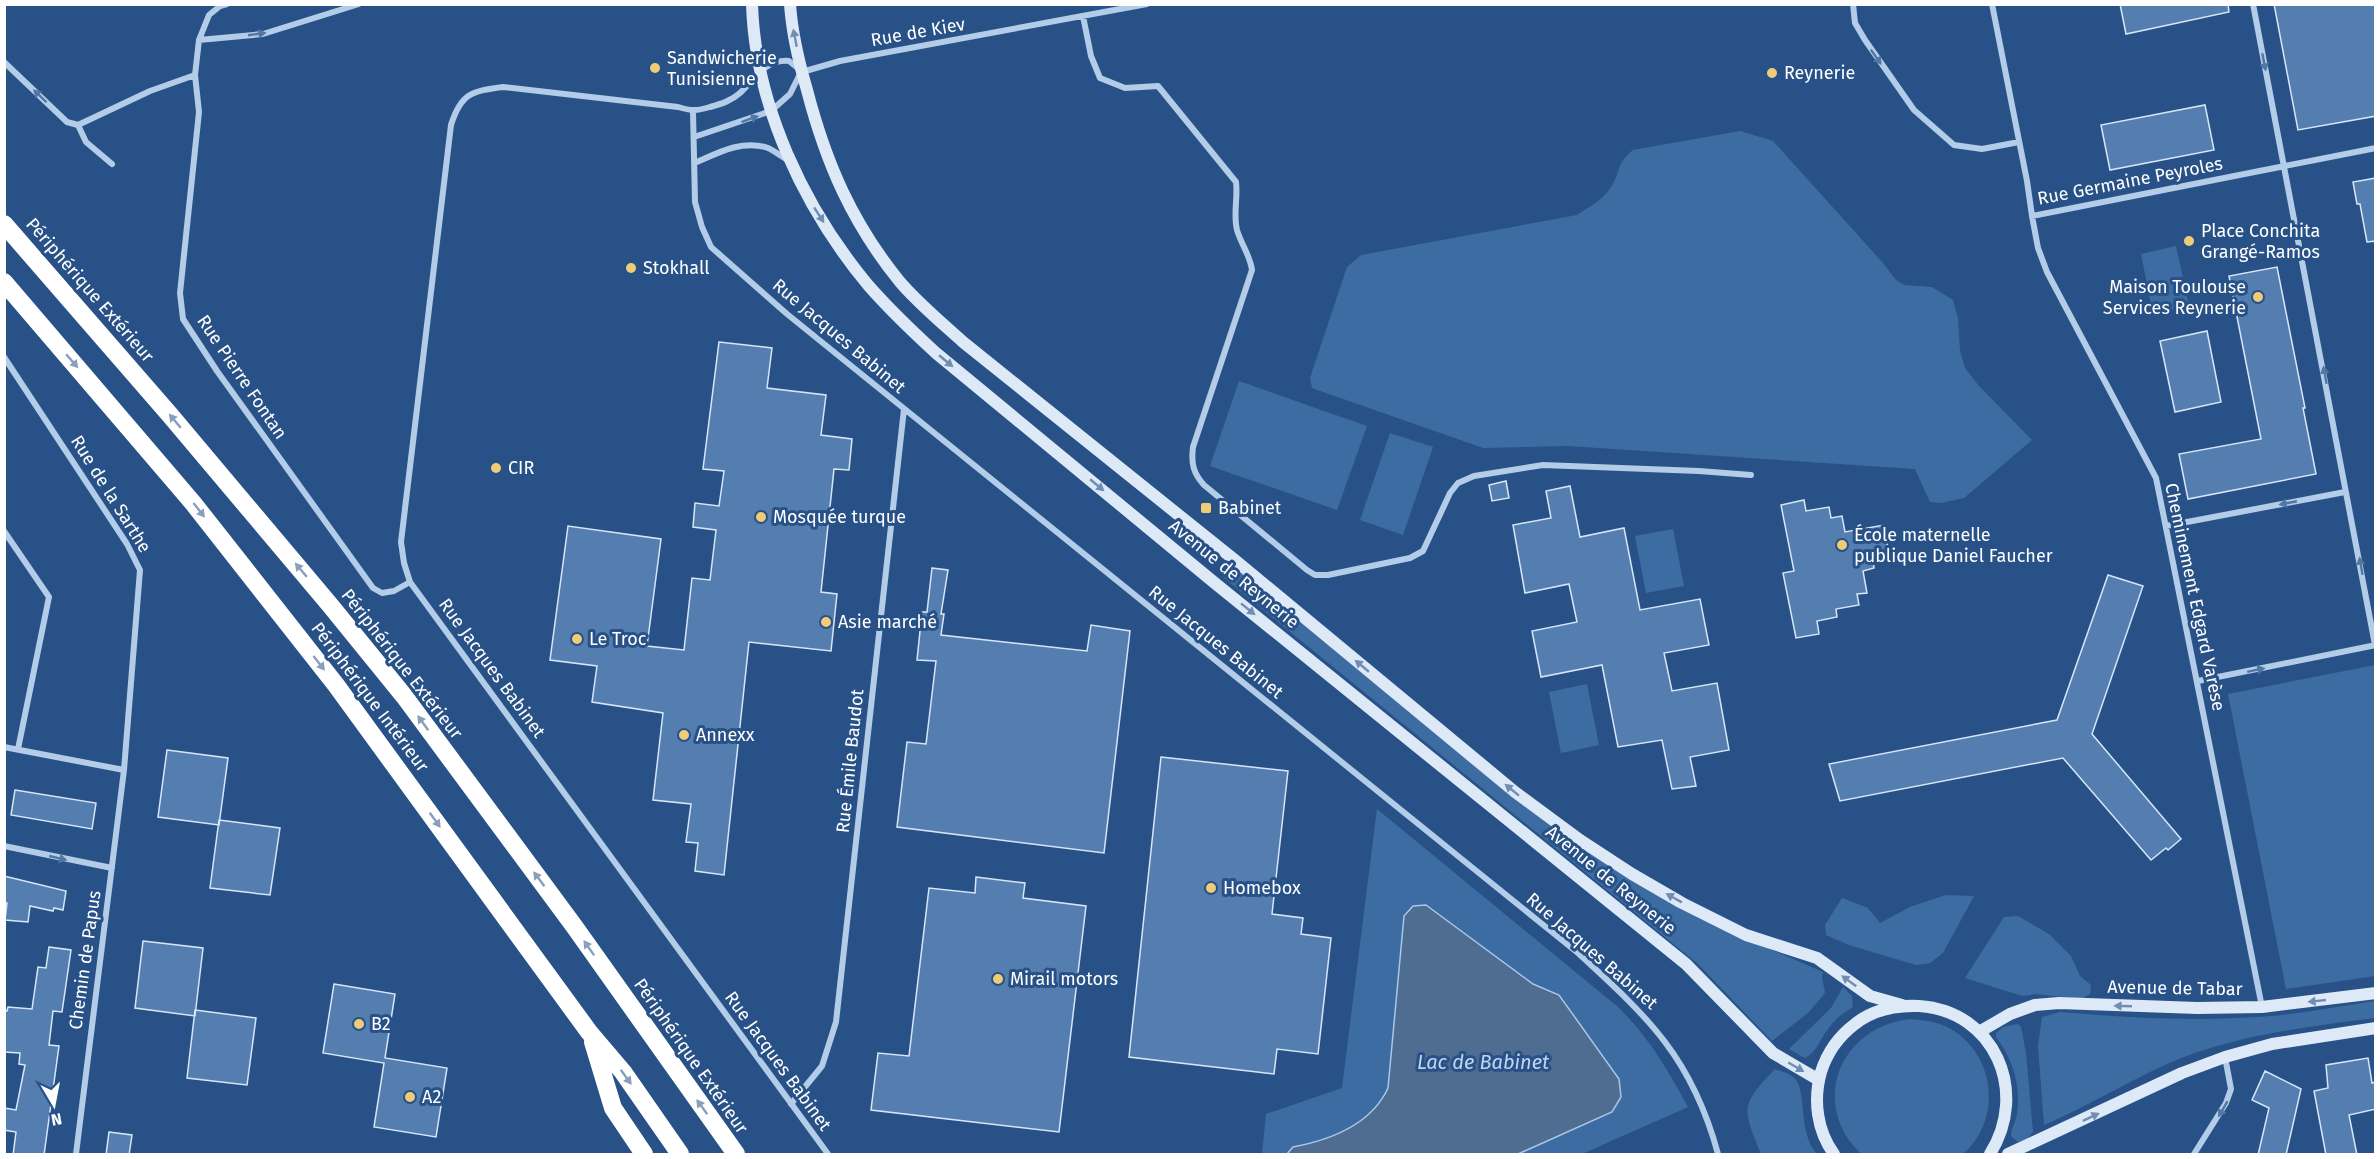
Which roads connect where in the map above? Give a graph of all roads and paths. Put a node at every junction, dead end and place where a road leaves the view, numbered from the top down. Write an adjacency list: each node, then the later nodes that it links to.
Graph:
1 (227, 4): 10 (street, Rue Pierre Fontan)
2 (359, 4): 10 (street, one-way to 2)
3 (752, 4): 12 (street, Avenue de Reynerie)
4 (790, 4): 13 (street, Avenue de Reynerie, one-way to 4)
5 (1147, 4): 9 (street, Rue de Kiev)
6 (1853, 4): 19 (street, one-way to 19)
7 (1992, 4): 19 (street, Rue Germaine Peyroles)
8 (2253, 4): 24 (street, one-way to 24)
9 (1083, 16): 13 (street, Rue de Kiev); 30 (street)
10 (199, 40): 14 (street, Rue Pierre Fontan)
11 (4, 62): 17 (street, one-way to 11)
12 (760, 70): 13 (street, Rue Jacques Babinet); 15 (street, Avenue de Reynerie); 16 (street, Rue Jacques Babinet)
13 (802, 72): 15 (street); 43 (street, Avenue de Reynerie, one-way to 13)
14 (195, 75): 17 (street); 34 (street, Rue Pierre Fontan)
15 (771, 111): 18 (street, one-way to 15); 21 (street, Avenue de Reynerie)
16 (693, 112): 18 (street, Rue Jacques Babinet); 34 (street, Rue Jacques Babinet)
17 (78, 125): 22 (street)
18 (694, 137): 23 (street, Rue Jacques Babinet)
19 (2019, 142): 25 (street, Rue Germaine Peyroles)
20 (2376, 148): 24 (street, Rue Germaine Peyroles)
21 (792, 163): 23 (street); 49 (street, Avenue de Reynerie, one-way to 49)
22 (112, 164)
23 (695, 164): 29 (street, Rue Jacques Babinet)
24 (2284, 166): 25 (street, Rue Germaine Peyroles); 31 (street, one-way to 24)
25 (2032, 216): 32 (street, Cheminement Edgard Varèse)
26 (4, 224): 55 (highway, Périphérique Extérieur, one-way to 26)
27 (4, 282): 46 (highway, Périphérique Intérieur, one-way to 46)
28 (4, 357): 39 (street, Rue de la Sarthe)
29 (904, 409): 50 (street, Rue Émile Baudot); 57 (street, Rue Jacques Babinet)
30 (1751, 475)
31 (2345, 492): 32 (street, one-way to 32); 35 (street, one-way to 31)
32 (2166, 526): 36 (street, Cheminement Edgard Varèse)
33 (4, 531): 38 (street)
34 (410, 582): 50 (street, Rue Jacques Babinet)
35 (2375, 645): 36 (street, one-way to 35)
36 (2198, 681): 44 (street, Cheminement Edgard Varèse)
37 (4, 747): 38 (street)
38 (18, 749): 39 (street)
39 (124, 770): 41 (street, Chemin de Papus)
40 (4, 846): 41 (street, one-way to 41)
41 (112, 868): 52 (street, Chemin de Papus)
42 (2376, 993): 44 (street, Avenue de Tabar, one-way to 44)
43 (1902, 1005): 47 (street); 49 (street)
44 (2262, 1006): 47 (street, Avenue de Tabar, one-way to 47)
45 (2376, 1028): 48 (street)
46 (589, 1032): 53 (highway); 54 (highway, Périphérique Intérieur, one-way to 54)
47 (1979, 1032): 58 (street)
48 (2224, 1058): 59 (street, one-way to 48); 60 (street, one-way to 60)
49 (1819, 1080): 51 (street)
50 (791, 1104): 56 (street, Rue Jacques Babinet)
51 (1833, 1154)
52 (76, 1155)
53 (644, 1155)
54 (680, 1155)
55 (736, 1155)
56 (828, 1155)
57 (1718, 1155)
58 (1990, 1155)
59 (2008, 1155)
60 (2194, 1155)

